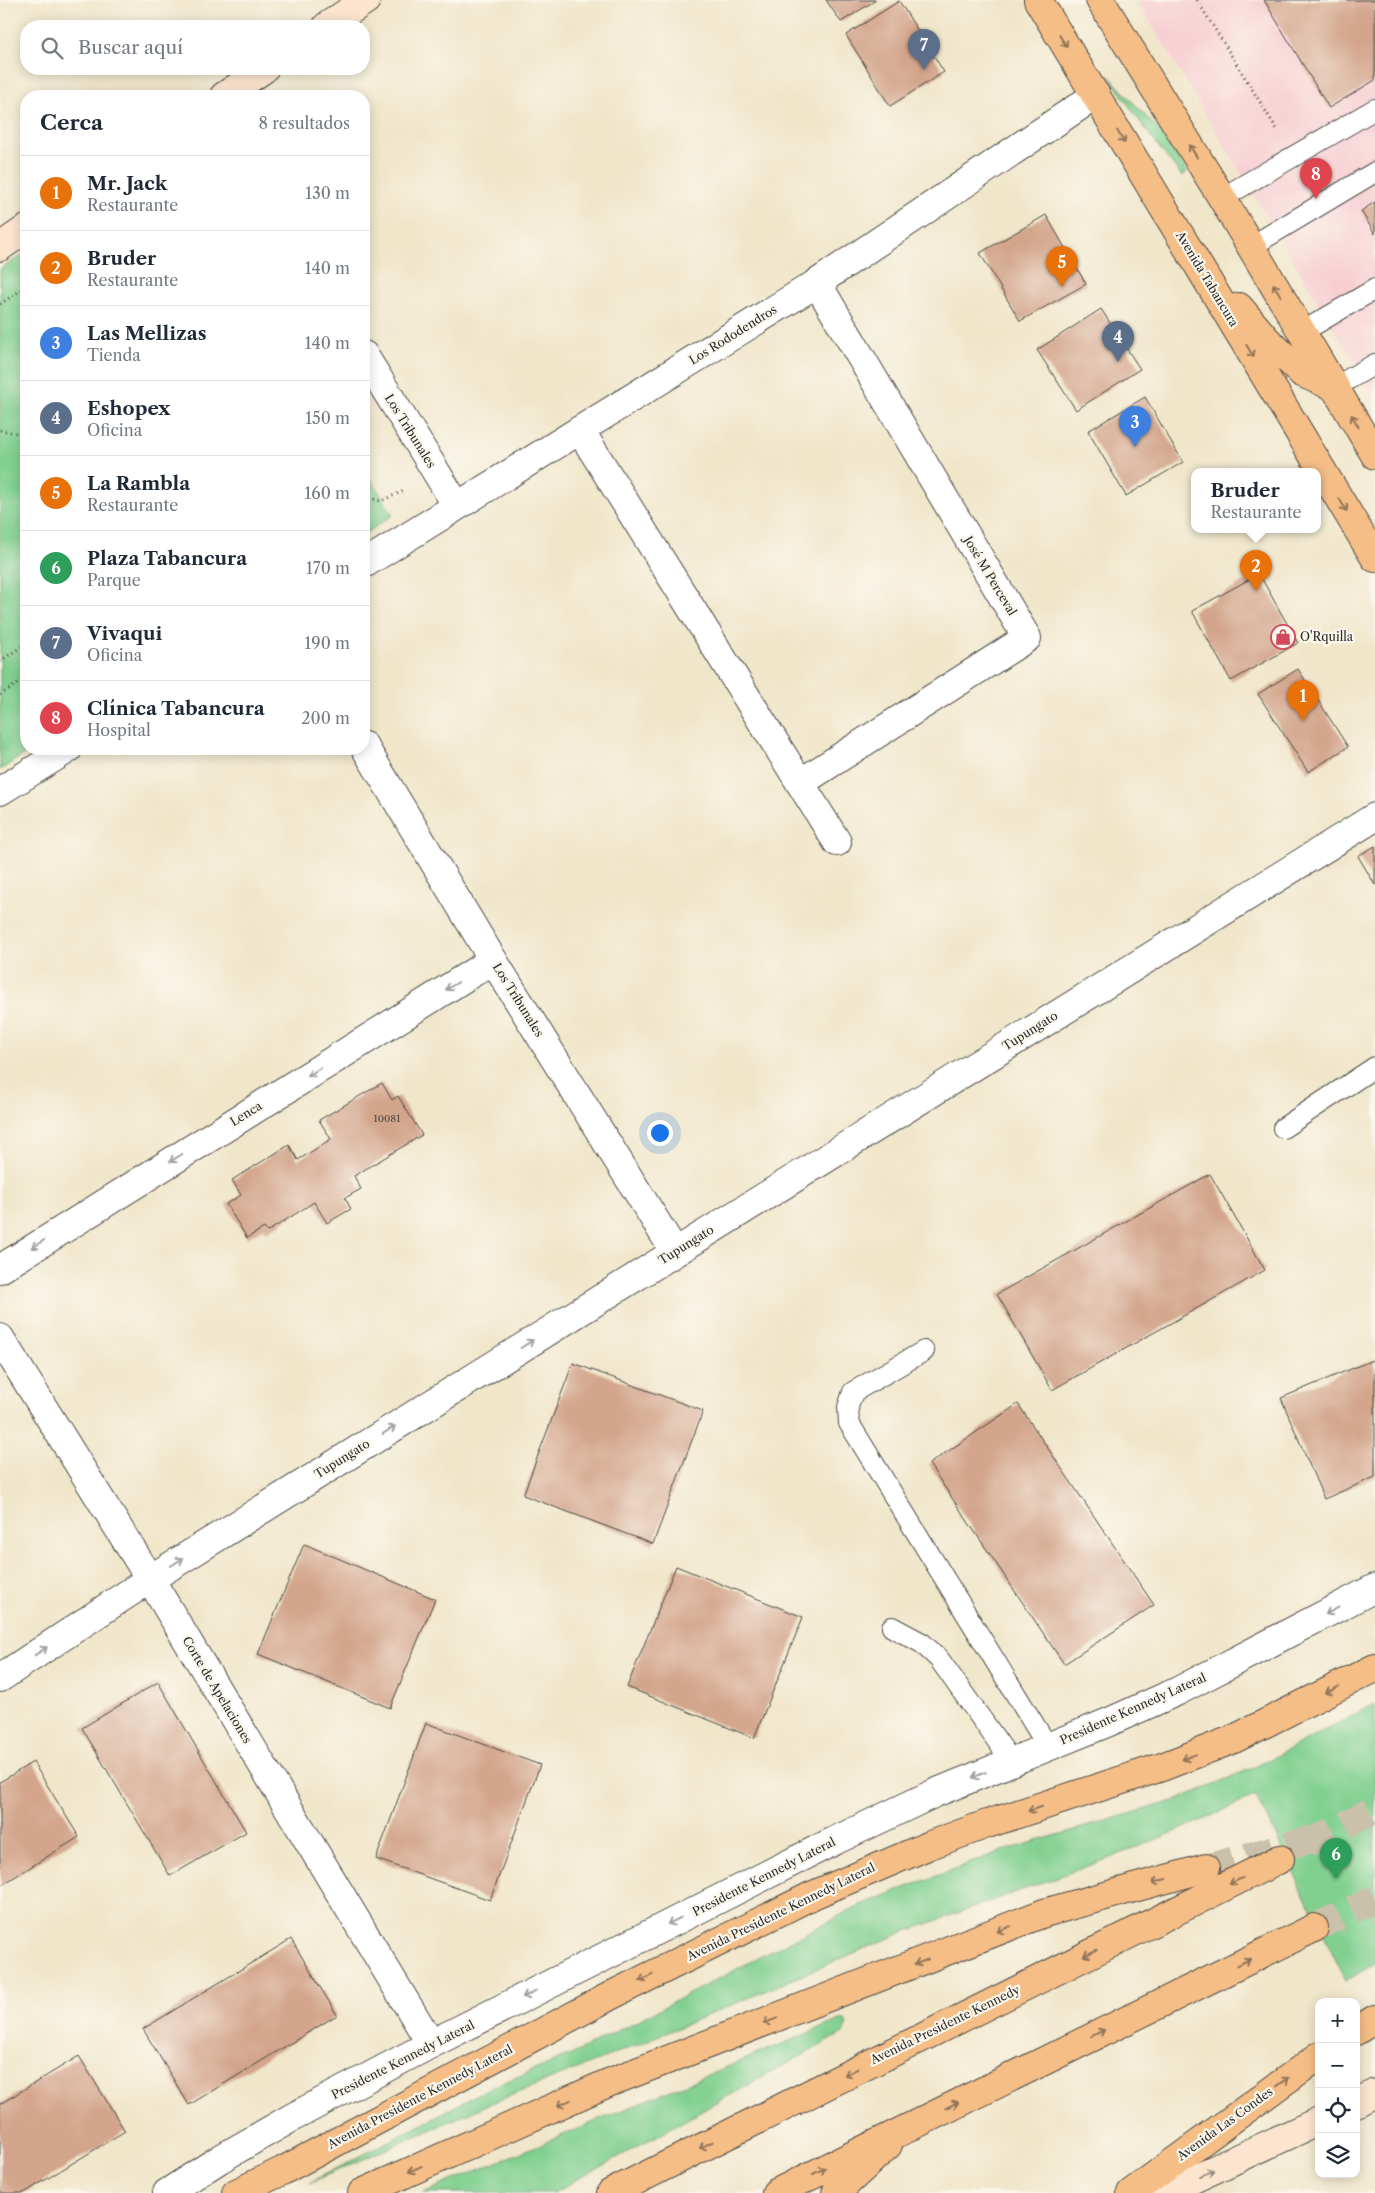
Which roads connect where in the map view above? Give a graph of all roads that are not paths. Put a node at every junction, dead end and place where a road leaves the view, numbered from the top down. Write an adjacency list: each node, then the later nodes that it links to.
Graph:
1 (366, 0): 4 (street)
2 (1038, 0): 7 (main road, Avenida Tabancura, one-way to 7)
3 (1100, 0): 10 (main road, one-way to 3)
4 (336, 20)
5 (255, 75): 6 (street)
6 (233, 90)
7 (1096, 95): 14 (main road, Avenida Tabancura, one-way to 14); 15 (street, Los Rododendros)
8 (1375, 109): 10 (lane)
9 (1375, 172): 13 (lane)
10 (1222, 198): 13 (main road)
11 (20, 233): 12 (street)
12 (0, 247)
13 (1250, 247): 17 (main road, one-way to 13)
14 (1189, 250): 20 (main road); 23 (main road, Avenida Tabancura, one-way to 23)
15 (817, 283): 21 (street, Los Rododendros); 30 (street, José M Perceval)
16 (1375, 289): 17 (lane)
17 (1302, 332): 20 (main road)
18 (1375, 364): 20 (lane)
19 (370, 365): 25 (street, Los Tribunales)
20 (1335, 387): 22 (main road, one-way to 20)
21 (580, 430): 25 (street, Los Rododendros); 30 (street)
22 (1375, 455)
23 (1321, 468)
24 (1321, 469): 26 (main road, Avenida Tabancura, one-way to 26)
25 (457, 506): 27 (street, Los Rododendros)
26 (1375, 558)
27 (370, 560)
28 (58, 755): 31 (street)
29 (369, 755): 34 (street, Los Tribunales)
30 (800, 783): 33 (street)
31 (0, 791)
32 (1375, 817): 37 (street, Tupungato)
33 (837, 842)
34 (493, 960): 37 (street, Los Tribunales); 38 (street, Lenca, one-way to 38)
35 (1375, 1066): 36 (lane)
36 (1282, 1128)
37 (675, 1252): 41 (street, Tupungato, one-way to 37)
38 (0, 1268)
39 (0, 1338): 41 (street, Corte de Apelaciones)
40 (924, 1351): 46 (lane)
41 (150, 1579): 45 (street, Tupungato, one-way to 41); 53 (street, Corte de Apelaciones)
42 (1375, 1588): 46 (street, Presidente Kennedy Lateral, one-way to 46)
43 (892, 1627): 47 (lane)
44 (1375, 1668): 59 (main road, Avenida Presidente Kennedy Lateral, one-way to 59)
45 (0, 1678)
46 (1048, 1747): 47 (street, Presidente Kennedy Lateral)
47 (1012, 1762): 53 (street, Presidente Kennedy Lateral, one-way to 53)
48 (1280, 1860): 64 (main road, Avenida Presidente Kennedy, one-way to 64)
49 (1206, 1868): 63 (main road, one-way to 63)
50 (1314, 1928): 58 (main road, one-way to 50)
51 (1375, 2019): 52 (main road)
52 (1360, 2028)
53 (431, 2044): 60 (street, Presidente Kennedy Lateral)
54 (1315, 2059): 67 (main road, Avenida Las Condes, one-way to 54)
55 (1375, 2093): 56 (street)
56 (1360, 2100)
57 (1315, 2123): 68 (street, one-way to 57)
58 (908, 2126): 65 (main road, one-way to 58); 66 (main road)
59 (282, 2171): 61 (main road, Avenida Presidente Kennedy Lateral); 62 (main road)
60 (167, 2193)
61 (236, 2193)
62 (255, 2193)
63 (362, 2193)
64 (611, 2193)
65 (776, 2193)
66 (836, 2193)
67 (1131, 2193)
68 (1163, 2193)

